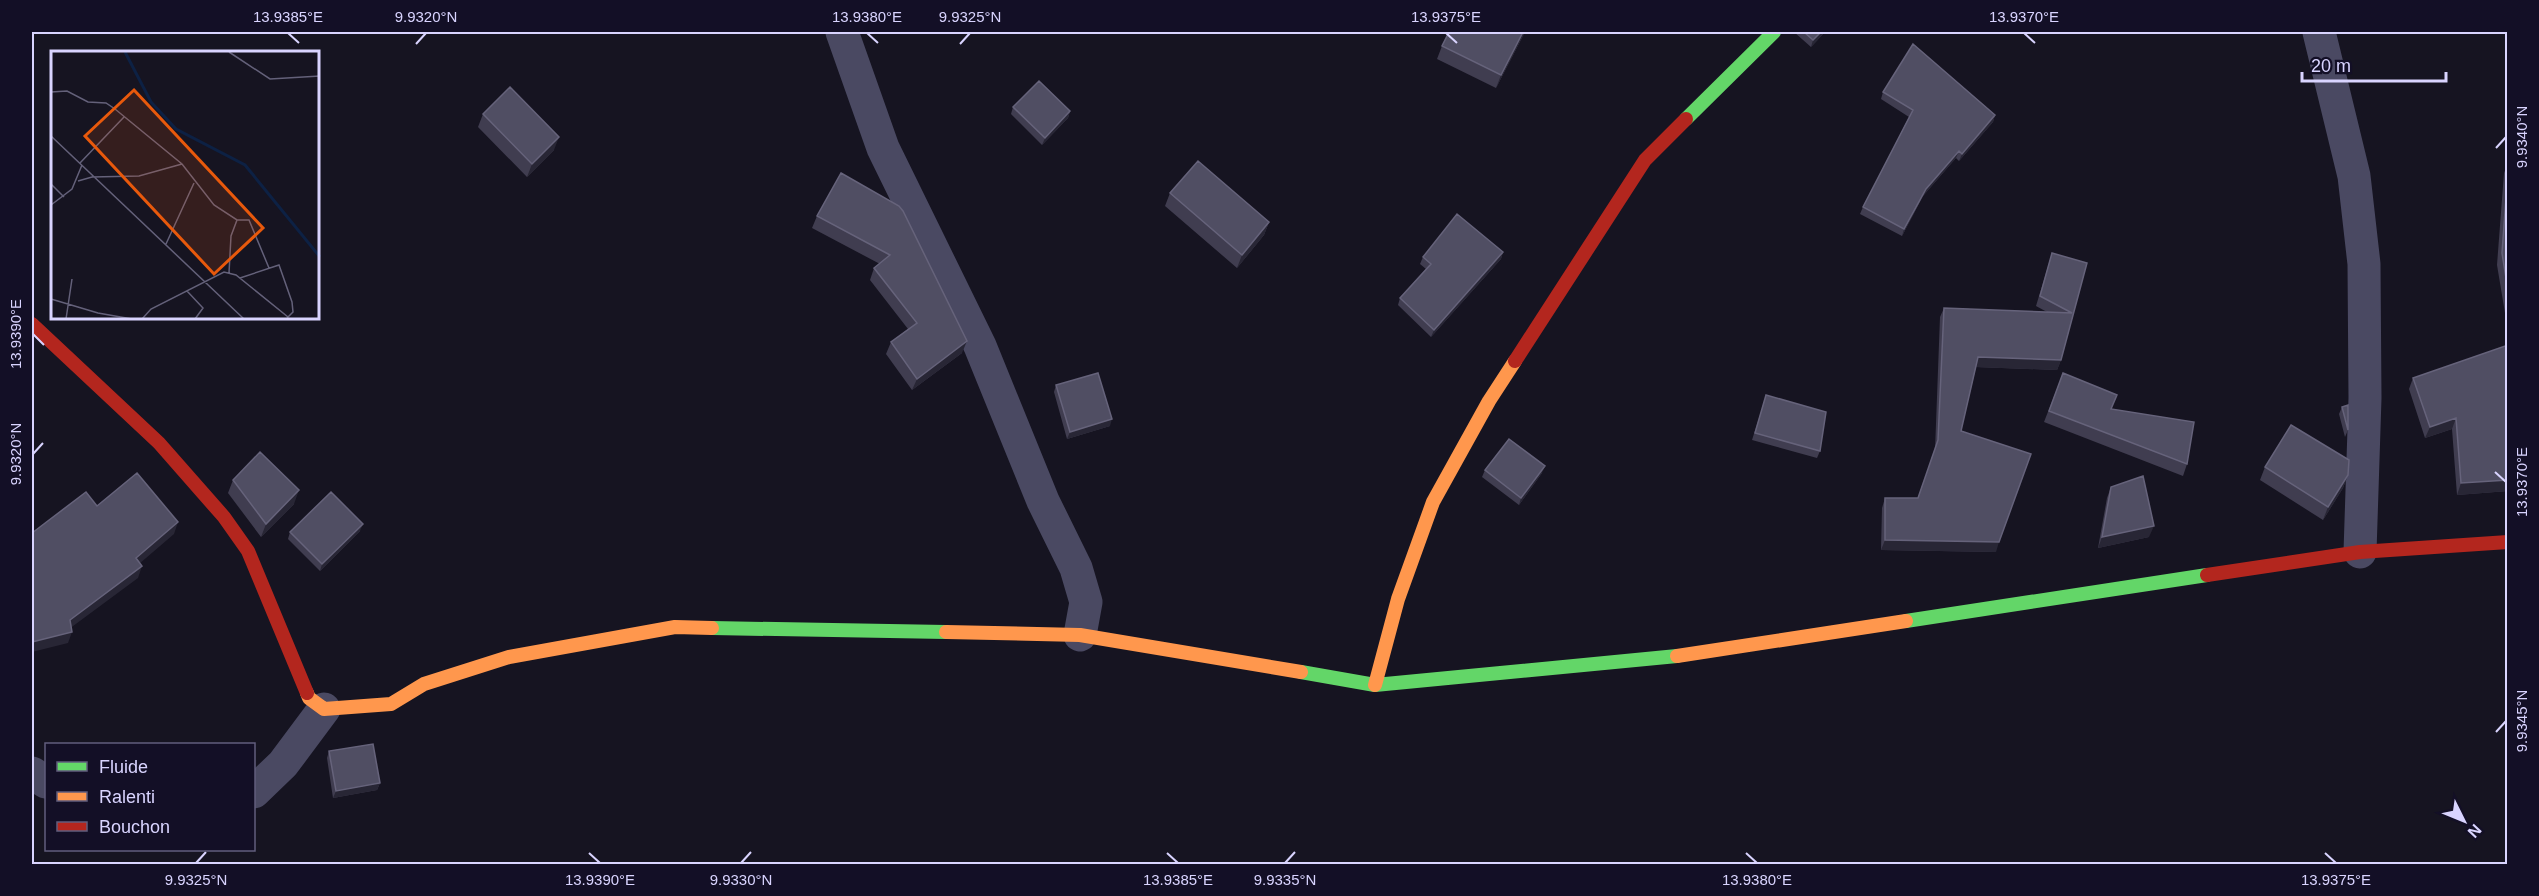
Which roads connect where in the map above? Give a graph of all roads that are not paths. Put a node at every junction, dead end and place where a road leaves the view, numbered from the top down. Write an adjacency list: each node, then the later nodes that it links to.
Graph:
1 (842, 32): 7 (street)
2 (1774, 32): 8 (street)
3 (2319, 32): 6 (street)
4 (32, 324): 9 (street)
5 (2508, 542): 6 (street)
6 (2360, 552): 8 (street)
7 (1080, 635): 8 (street); 9 (street)
8 (1376, 685)
9 (324, 709): 12 (street)
10 (32, 773): 11 (street)
11 (45, 781)
12 (255, 791)

